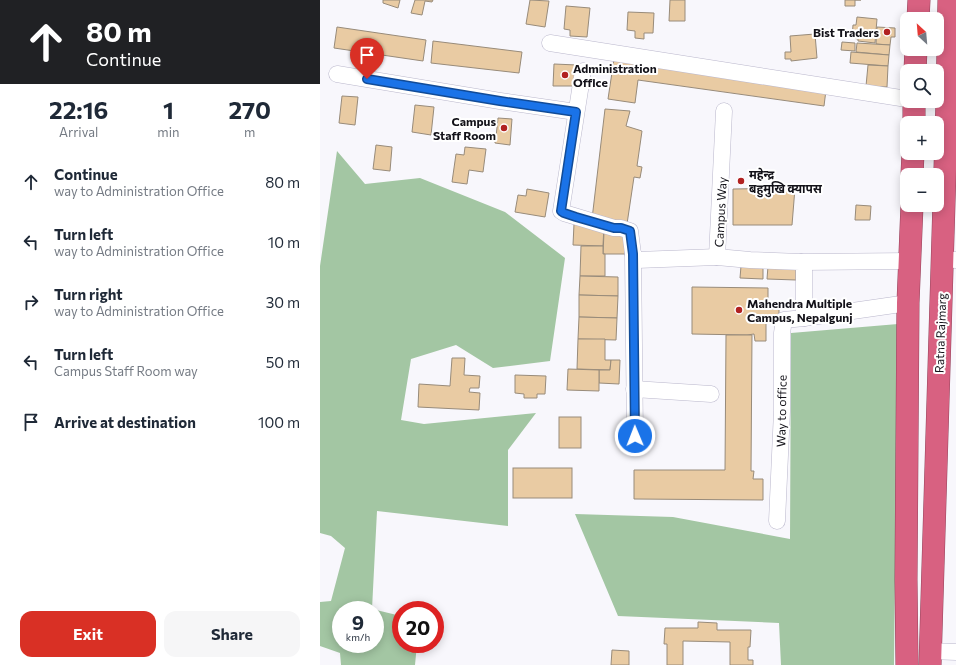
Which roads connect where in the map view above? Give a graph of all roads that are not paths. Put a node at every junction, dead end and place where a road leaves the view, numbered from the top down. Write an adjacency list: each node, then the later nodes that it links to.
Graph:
1 (919, 0): 3 (highway)
2 (949, 0): 13 (highway, Ratna Rajmarg)
3 (918, 12)
4 (550, 42): 7 (street)
5 (583, 71): 9 (street)
6 (337, 74): 9 (street)
7 (900, 97)
8 (724, 111): 12 (street, Campus Way)
9 (576, 112): 11 (street)
10 (912, 212): 14 (highway)
11 (633, 254): 12 (street); 18 (street)
12 (718, 257): 15 (street, Campus Way)
13 (949, 260): 23 (highway, Ratna Rajmarg)
14 (910, 261): 15 (street, Campus Way); 16 (highway)
15 (802, 262): 17 (street)
16 (908, 303): 17 (street); 24 (highway)
17 (804, 318): 21 (street, Way to office)
18 (634, 389): 19 (street); 20 (street)
19 (712, 394)
20 (635, 436)
21 (777, 521)
22 (956, 652): 23 (street)
23 (930, 658)
24 (907, 665)

